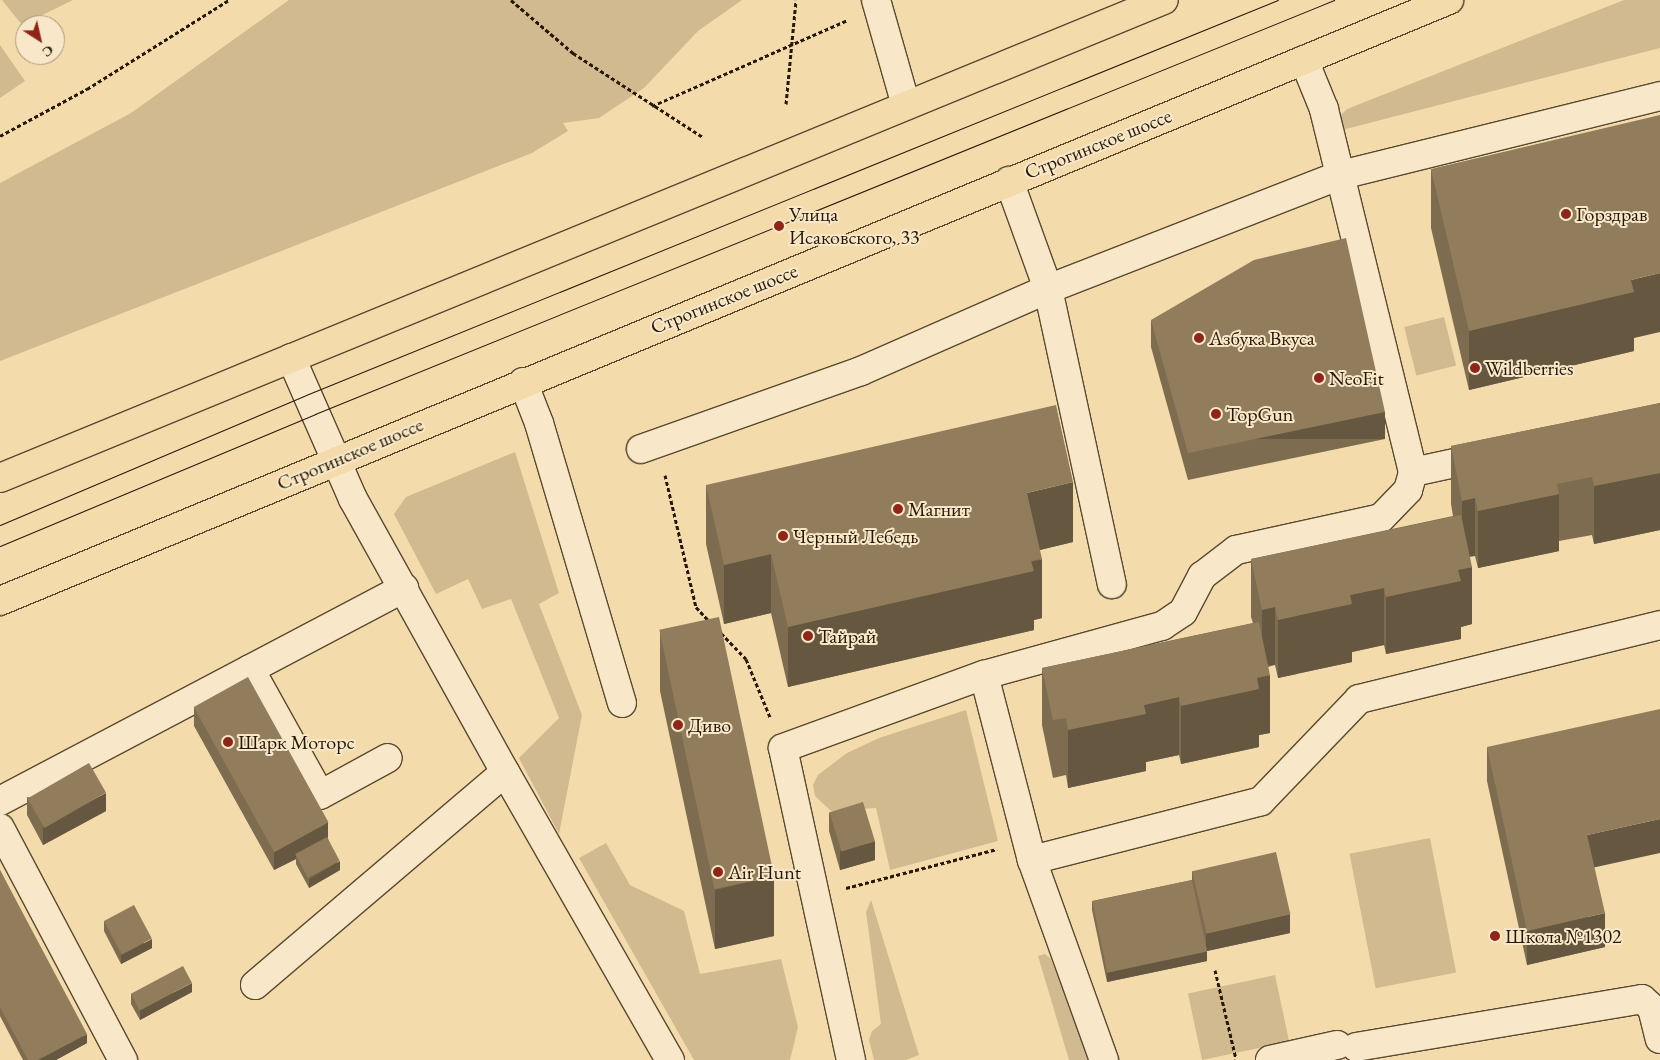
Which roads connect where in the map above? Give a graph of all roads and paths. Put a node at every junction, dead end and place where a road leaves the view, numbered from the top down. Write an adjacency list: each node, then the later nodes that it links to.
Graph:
1 (229, 0): 13 (path)
2 (511, 0): 12 (path)
3 (796, 0): 7 (path)
4 (1164, 0): 11 (main road)
5 (1449, 0): 8 (main road, Строгинское шоссе)
6 (877, 4): 7 (path); 11 (lane)
7 (792, 43): 10 (path); 12 (path)
8 (1304, 60): 15 (lane); 16 (main road, Строгинское шоссе)
9 (1660, 96): 15 (lane)
10 (786, 104)
11 (906, 105): 18 (main road)
12 (652, 106): 14 (path)
13 (0, 136)
14 (703, 137)
15 (1341, 175): 17 (lane); 23 (lane)
16 (1009, 181): 17 (lane); 19 (main road, Строгинское шоссе)
17 (1048, 289): 20 (lane); 25 (lane)
18 (291, 358): 22 (lane); 24 (main road)
19 (523, 382): 22 (main road, Строгинское шоссе); 31 (lane)
20 (650, 446): 32 (path)
21 (1508, 452): 23 (lane)
22 (334, 460): 26 (lane); 27 (main road, Строгинское шоссе)
23 (1413, 472): 30 (lane)
24 (0, 478)
25 (1112, 584)
26 (404, 588): 29 (lane); 34 (lane)
27 (0, 601)
28 (1660, 625): 37 (lane)
29 (250, 669): 33 (lane); 35 (lane)
30 (984, 675): 32 (lane); 37 (lane)
31 (622, 703)
32 (783, 748): 38 (lane)
33 (388, 758)
34 (505, 772): 40 (lane); 43 (lane)
35 (0, 801)
36 (0, 828): 42 (lane)
37 (1029, 851): 38 (path); 45 (lane)
38 (815, 896): 44 (lane)
39 (1214, 970): 46 (path)
40 (255, 985)
41 (1660, 1039): 47 (lane)
42 (123, 1060)
43 (670, 1060)
44 (851, 1060)
45 (1104, 1060)
46 (1236, 1060)
47 (1270, 1060)

